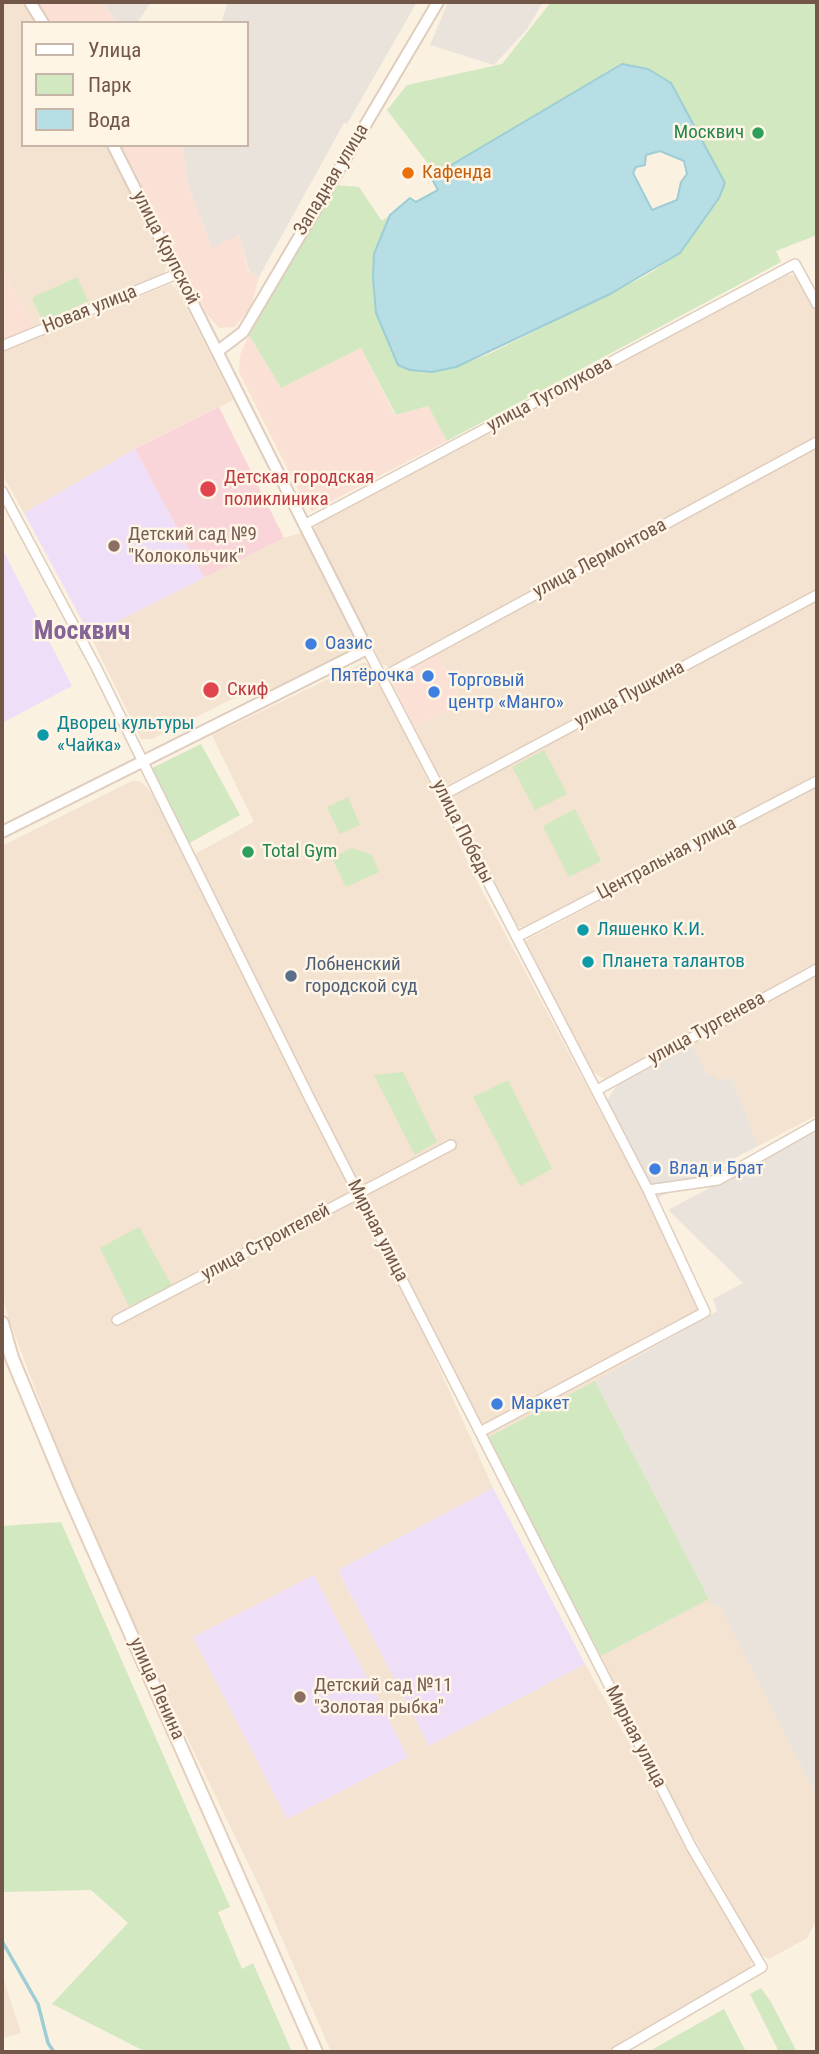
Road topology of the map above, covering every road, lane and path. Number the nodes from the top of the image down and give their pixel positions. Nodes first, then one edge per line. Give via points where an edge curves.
1 (30, 2) edge
2 (438, 2) edge
3 (42, 21) edge
4 (114, 147) edge
5 (177, 274) junction
6 (817, 304) edge
7 (2, 346) edge
8 (218, 351) junction
9 (817, 442) edge
10 (2, 491) edge
11 (304, 525) junction
12 (817, 596) edge
13 (367, 649) junction
14 (383, 677) junction
15 (141, 760) junction
16 (817, 780) edge
17 (443, 795) junction
18 (2, 832) edge
19 (517, 937) junction
20 (817, 969) edge
21 (597, 1090) junction
22 (817, 1124) edge
23 (452, 1145) dead end
24 (648, 1190) junction
25 (359, 1194) junction
26 (117, 1320) dead end
27 (2, 1323) edge
28 (480, 1432) junction
29 (316, 2052) edge
30 (616, 2052) edge

1 - 3 street
2 - 8 street, Западная улица via 243,332
4 - 5 street, улица Крупской
5 - 7 street, Новая улица
5 - 8 street, улица Крупской
6 - 11 street, улица Туголукова via 795,264
8 - 11 street, улица Победы
9 - 14 street, улица Лермонтова
10 - 15 street, Мирная улица
11 - 13 street, улица Победы
12 - 17 street, улица Пушкина
13 - 14 street, улица Победы
13 - 15 street
14 - 17 street, улица Победы
15 - 18 street
15 - 25 street, Мирная улица
16 - 19 street, Центральная улица
17 - 19 street, улица Победы
19 - 21 street, улица Победы
20 - 21 street, улица Тургенева
21 - 24 street, улица Победы
22 - 24 street via 718,1180
23 - 25 street, улица Строителей
24 - 28 street, улица Победы via 705,1312
25 - 26 street, улица Строителей
25 - 28 street, Мирная улица
27 - 29 main road, улица Ленина via 67,1490
28 - 30 street, Мирная улица via 692,1848 762,1967

